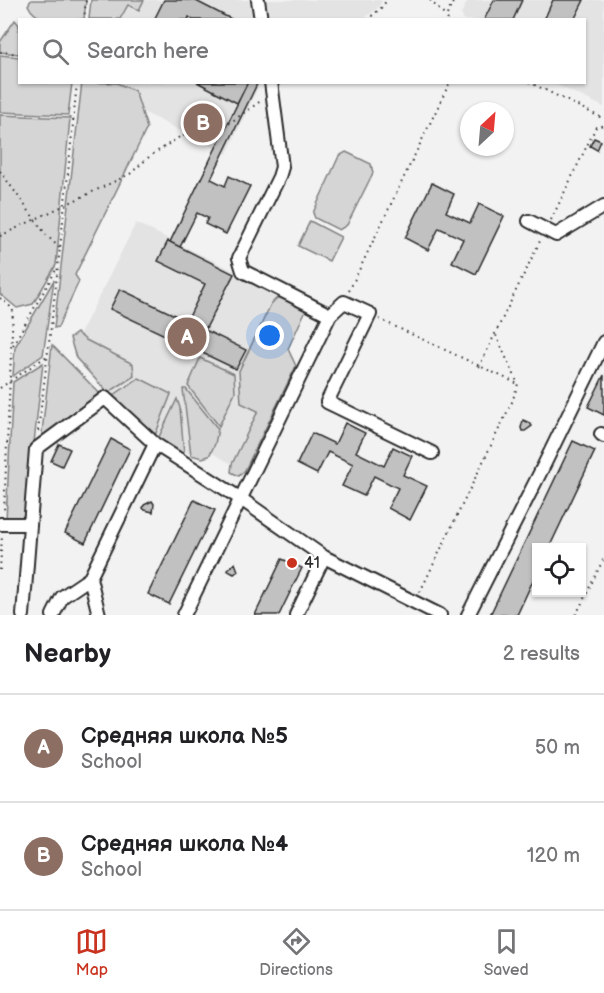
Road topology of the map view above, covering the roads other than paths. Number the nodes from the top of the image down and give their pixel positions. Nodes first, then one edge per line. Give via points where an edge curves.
1 (258, 0) edge
2 (261, 18) edge
3 (272, 88) edge
4 (604, 206) edge
5 (529, 221) dead end
6 (330, 315) junction
7 (604, 342) edge
8 (155, 444) junction
9 (432, 453) dead end
10 (241, 499) junction
11 (2, 524) edge
12 (30, 524) junction
13 (324, 557) junction
14 (90, 578) junction
15 (23, 615) edge
16 (53, 615) edge
17 (99, 615) edge
18 (184, 615) edge
19 (296, 615) edge
20 (440, 615) edge
21 (468, 615) edge

1 - 2 lane
3 - 6 lane via 282,167 239,258 243,271
4 - 5 lane via 556,235
6 - 9 lane via 344,302 370,314 327,402
6 - 10 lane
7 - 21 lane
8 - 10 lane
8 - 12 lane via 105,398 36,448
8 - 14 lane
10 - 13 lane
10 - 18 lane
11 - 12 lane
12 - 15 lane
13 - 19 lane
13 - 20 lane
14 - 16 lane via 62,597
14 - 17 lane

